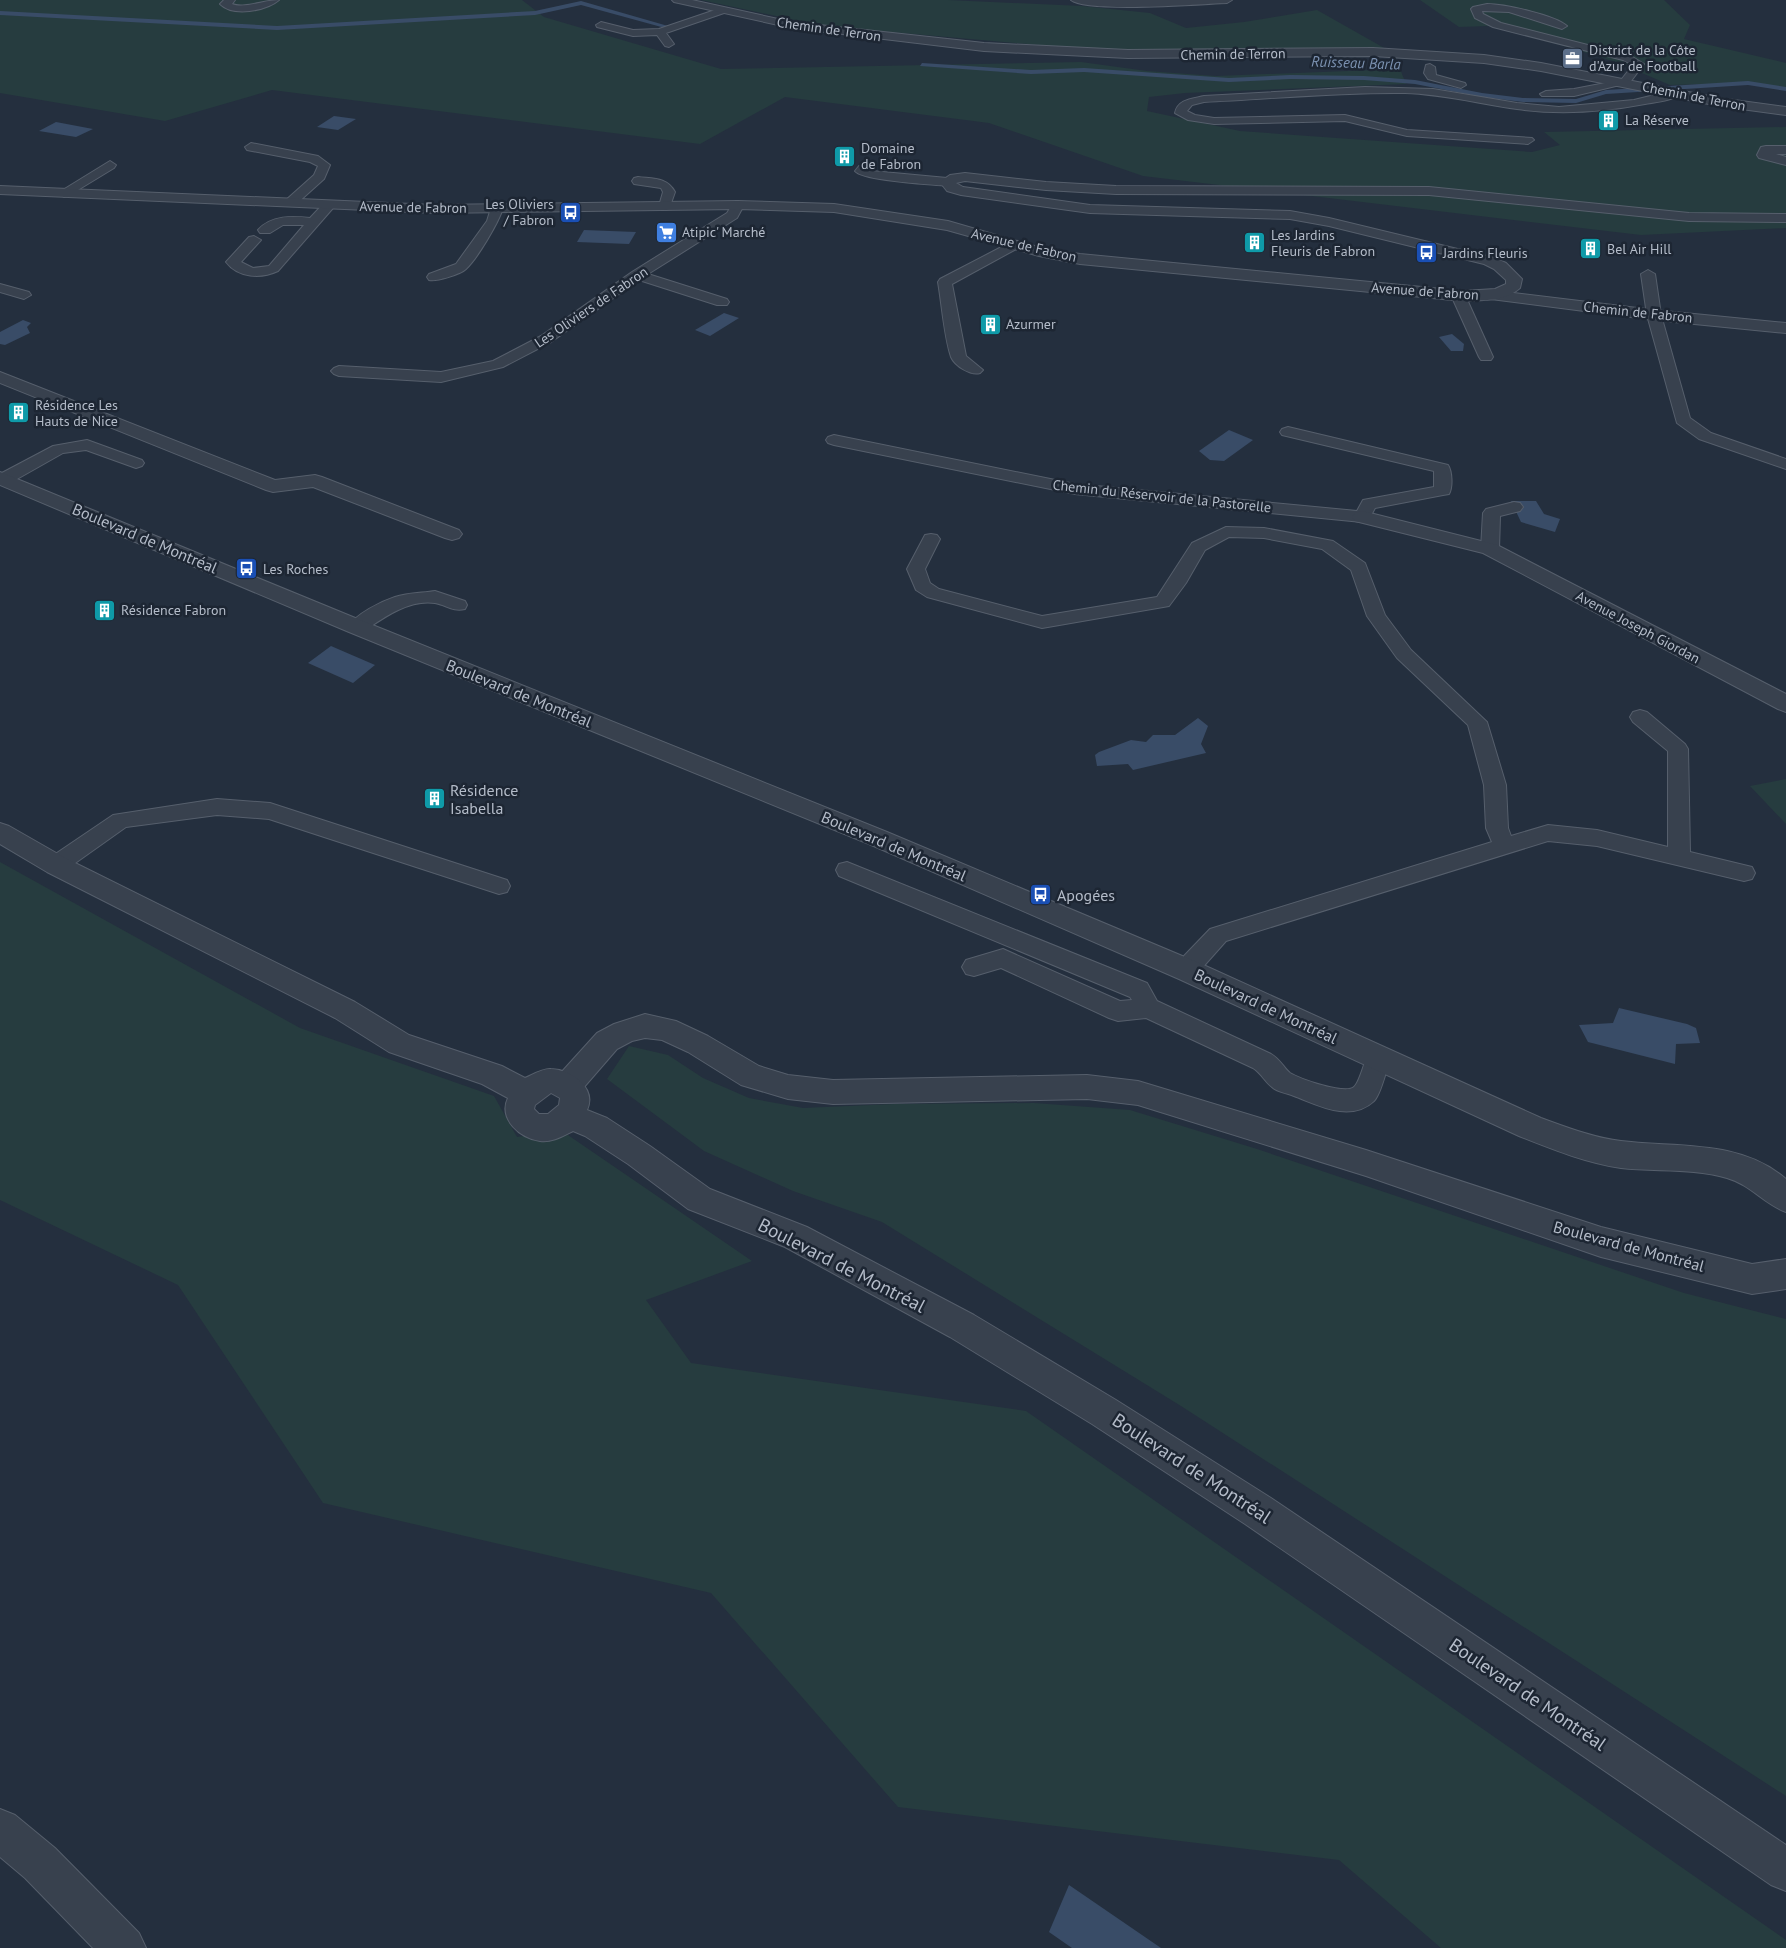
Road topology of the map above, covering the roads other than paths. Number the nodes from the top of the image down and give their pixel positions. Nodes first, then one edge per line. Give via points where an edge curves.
1 (230, 0) edge
2 (274, 0) edge
3 (678, 0) edge
4 (1076, 0) edge
5 (1227, 0) edge
6 (721, 11) junction
7 (601, 25) dead end
8 (1562, 26) dead end
9 (660, 32) junction
10 (669, 44) dead end
11 (1596, 59) dead end
12 (1430, 67) dead end
13 (1594, 77) junction
14 (1621, 82) junction
15 (1480, 88) dead end
16 (1671, 92) junction
17 (1531, 94) dead end
18 (1786, 110) edge
19 (1528, 140) dead end
20 (251, 147) dead end
21 (1786, 150) edge
22 (1786, 161) edge
23 (110, 165) dead end
24 (863, 169) dead end
25 (638, 181) dead end
26 (947, 182) junction
27 (1, 191) edge
28 (64, 193) junction
29 (290, 203) junction
30 (329, 205) junction
31 (738, 205) junction
32 (665, 206) junction
33 (497, 208) junction
34 (1786, 218) edge
35 (315, 222) junction
36 (265, 230) dead end
37 (254, 240) dead end
38 (1013, 245) junction
39 (1648, 274) dead end
40 (637, 275) junction
41 (434, 277) dead end
42 (0, 288) edge
43 (24, 295) dead end
44 (1489, 295) junction
45 (1458, 296) junction
46 (722, 302) dead end
47 (1654, 315) junction
48 (1786, 328) edge
49 (1486, 357) dead end
50 (976, 370) dead end
51 (338, 372) dead end
52 (0, 378) edge
53 (1288, 432) dead end
54 (834, 440) dead end
55 (1786, 464) edge
56 (130, 467) dead end
57 (6, 480) edge
58 (1514, 507) dead end
59 (1362, 517) junction
60 (452, 534) dead end
61 (932, 538) dead end
62 (1490, 549) junction
63 (458, 605) dead end
64 (357, 627) junction
65 (1786, 704) edge
66 (1640, 717) dead end
67 (0, 832) edge
68 (1504, 845) junction
69 (1679, 858) junction
70 (56, 864) junction
71 (847, 870) dead end
72 (1744, 874) dead end
73 (499, 886) dead end
74 (974, 966) dead end
75 (1189, 971) junction
76 (1148, 1008) junction
77 (1378, 1058) junction
78 (526, 1094) junction
79 (569, 1101) junction
80 (1786, 1198) edge
81 (1786, 1274) edge
82 (0, 1830) edge
83 (1786, 1870) edge
84 (124, 1948) edge

1 - 2 lane via 225,4 246,8
3 - 6 street, Chemin de Terron
4 - 5 lane via 1104,4
6 - 9 lane
6 - 13 street, Chemin de Terron via 792,25 984,47 1128,54 1406,54 1510,62
7 - 9 lane via 633,33
8 - 14 lane via 1504,7 1476,9 1479,16 1497,25 1627,58 1639,64
9 - 10 lane
11 - 13 lane via 1608,66
12 - 15 lane via 1432,77
13 - 14 street, Chemin de Terron
14 - 16 street, Chemin de Terron
14 - 17 lane via 1560,95
16 - 18 street, Chemin de Terron
16 - 19 lane via 1665,97 1634,103 1559,110 1433,92 1365,90 1204,99 1188,103 1181,113 1214,121 1345,118 1407,133
20 - 29 lane via 314,159 324,166 320,176
21 - 22 street via 1766,150 1764,155
23 - 28 lane
24 - 26 lane via 870,174
25 - 32 lane via 666,186 669,192
26 - 34 street via 965,177 1116,190 1429,191 1690,217
26 - 44 street, Avenue de Fabron via 961,191 1090,209 1256,213 1329,222 1500,266 1514,279 1514,285 1504,292
27 - 28 street, Avenue de Fabron
28 - 29 street, Avenue de Fabron
29 - 30 street, Avenue de Fabron
30 - 33 street, Avenue de Fabron
30 - 35 lane
31 - 32 street, Avenue de Fabron
31 - 38 street, Avenue de Fabron via 834,208 897,217 948,226
31 - 40 lane, Les Oliviers de Fabron via 732,215
32 - 33 street, Avenue de Fabron
33 - 41 lane via 493,221 461,267
35 - 36 lane via 288,220
35 - 37 lane via 271,270 250,272 233,262
38 - 45 street, Avenue de Fabron via 1080,259
38 - 50 lane via 945,282 959,358
39 - 47 lane
40 - 46 lane
40 - 51 lane, Les Oliviers de Fabron via 546,339 498,364 442,377
42 - 43 lane
44 - 45 street, Avenue de Fabron
44 - 47 street, Chemin de Fabron
45 - 49 lane
47 - 48 street, Chemin de Fabron
47 - 55 lane via 1683,420 1705,436
52 - 60 street via 273,486 315,481
53 - 59 lane via 1442,468 1443,490 1369,504
54 - 59 lane, Chemin du Réservoir de la Pastorelle via 1075,488
56 - 57 lane via 88,458 63,459
57 - 64 street, Boulevard de Montréal
58 - 62 lane via 1492,513
59 - 62 street, Chemin du Réservoir de la Pastorelle
61 - 68 lane via 916,569 922,586 933,593 1042,622 1163,602 1198,547 1226,532 1264,533 1327,545 1360,567 1376,616 1404,654 1477,722 1496,785 1497,828
62 - 65 street, Avenue Joseph Giordan
63 - 64 lane via 435,597 401,601
64 - 75 street, Boulevard de Montréal via 878,838
66 - 69 lane via 1678,749
67 - 70 street
68 - 69 lane via 1548,832 1597,838
68 - 75 lane via 1218,935 1192,963
69 - 72 lane
70 - 73 lane via 121,820 217,808 270,811
70 - 78 street via 337,1005 399,1044 492,1074
71 - 76 lane via 1139,990
74 - 76 lane via 1003,958 1118,1011
75 - 77 street, Boulevard de Montréal
76 - 77 lane via 1262,1061 1281,1080 1340,1101 1354,1100 1366,1094
77 - 80 street, Boulevard de Montréal via 1574,1144 1619,1154 1721,1161 1750,1171
78 - 79 street via 542,1082 551,1081
78 - 79 street via 520,1102 523,1119 540,1127 561,1123
79 - 81 street, Boulevard de Montréal via 607,1041 645,1026 666,1029 751,1076 788,1087 833,1092 1087,1087 1138,1093 1366,1163 1601,1242 1752,1278
79 - 83 street, Boulevard de Montréal via 596,1127 699,1199 796,1237 962,1326 1104,1412 1258,1511
82 - 84 street via 40,1863

